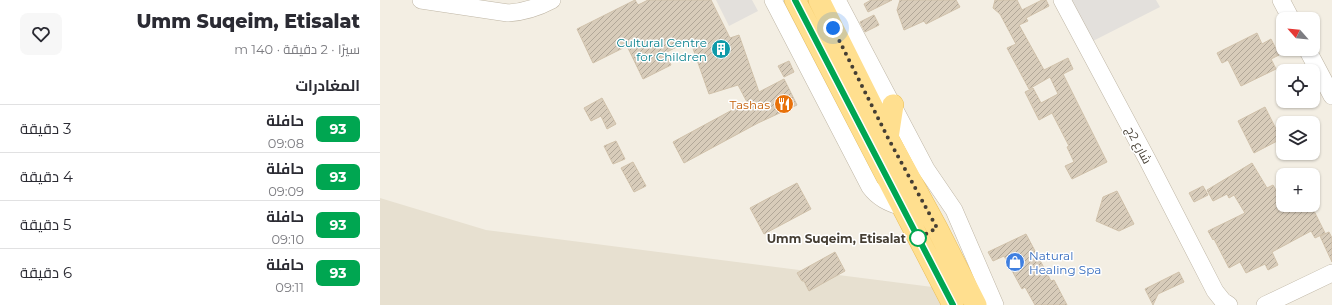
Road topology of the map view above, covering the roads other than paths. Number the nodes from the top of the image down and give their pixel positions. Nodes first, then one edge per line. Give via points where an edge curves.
1 (422, 0) edge
2 (552, 0) edge
3 (773, 0) edge
4 (795, 0) edge
5 (819, 0) edge
6 (837, 0) edge
7 (1062, 0) edge
8 (1282, 0) edge
9 (1288, 12) edge
10 (1311, 56) edge
11 (1332, 96) edge
12 (893, 105) junction
13 (888, 138) junction
14 (902, 207) junction
15 (1332, 273) edge
16 (953, 305) edge
17 (976, 305) edge
18 (995, 305) edge
19 (1229, 305) edge
20 (1265, 305) edge

1 - 2 street via 508,13 534,9
3 - 14 street via 870,187 881,199
4 - 14 main road
5 - 13 main road
6 - 12 street
7 - 19 street, شارع 2ج via 1215,291
8 - 9 street
10 - 11 street
12 - 13 main road
12 - 18 street via 926,169 954,210
13 - 17 main road
14 - 16 main road
15 - 20 street

